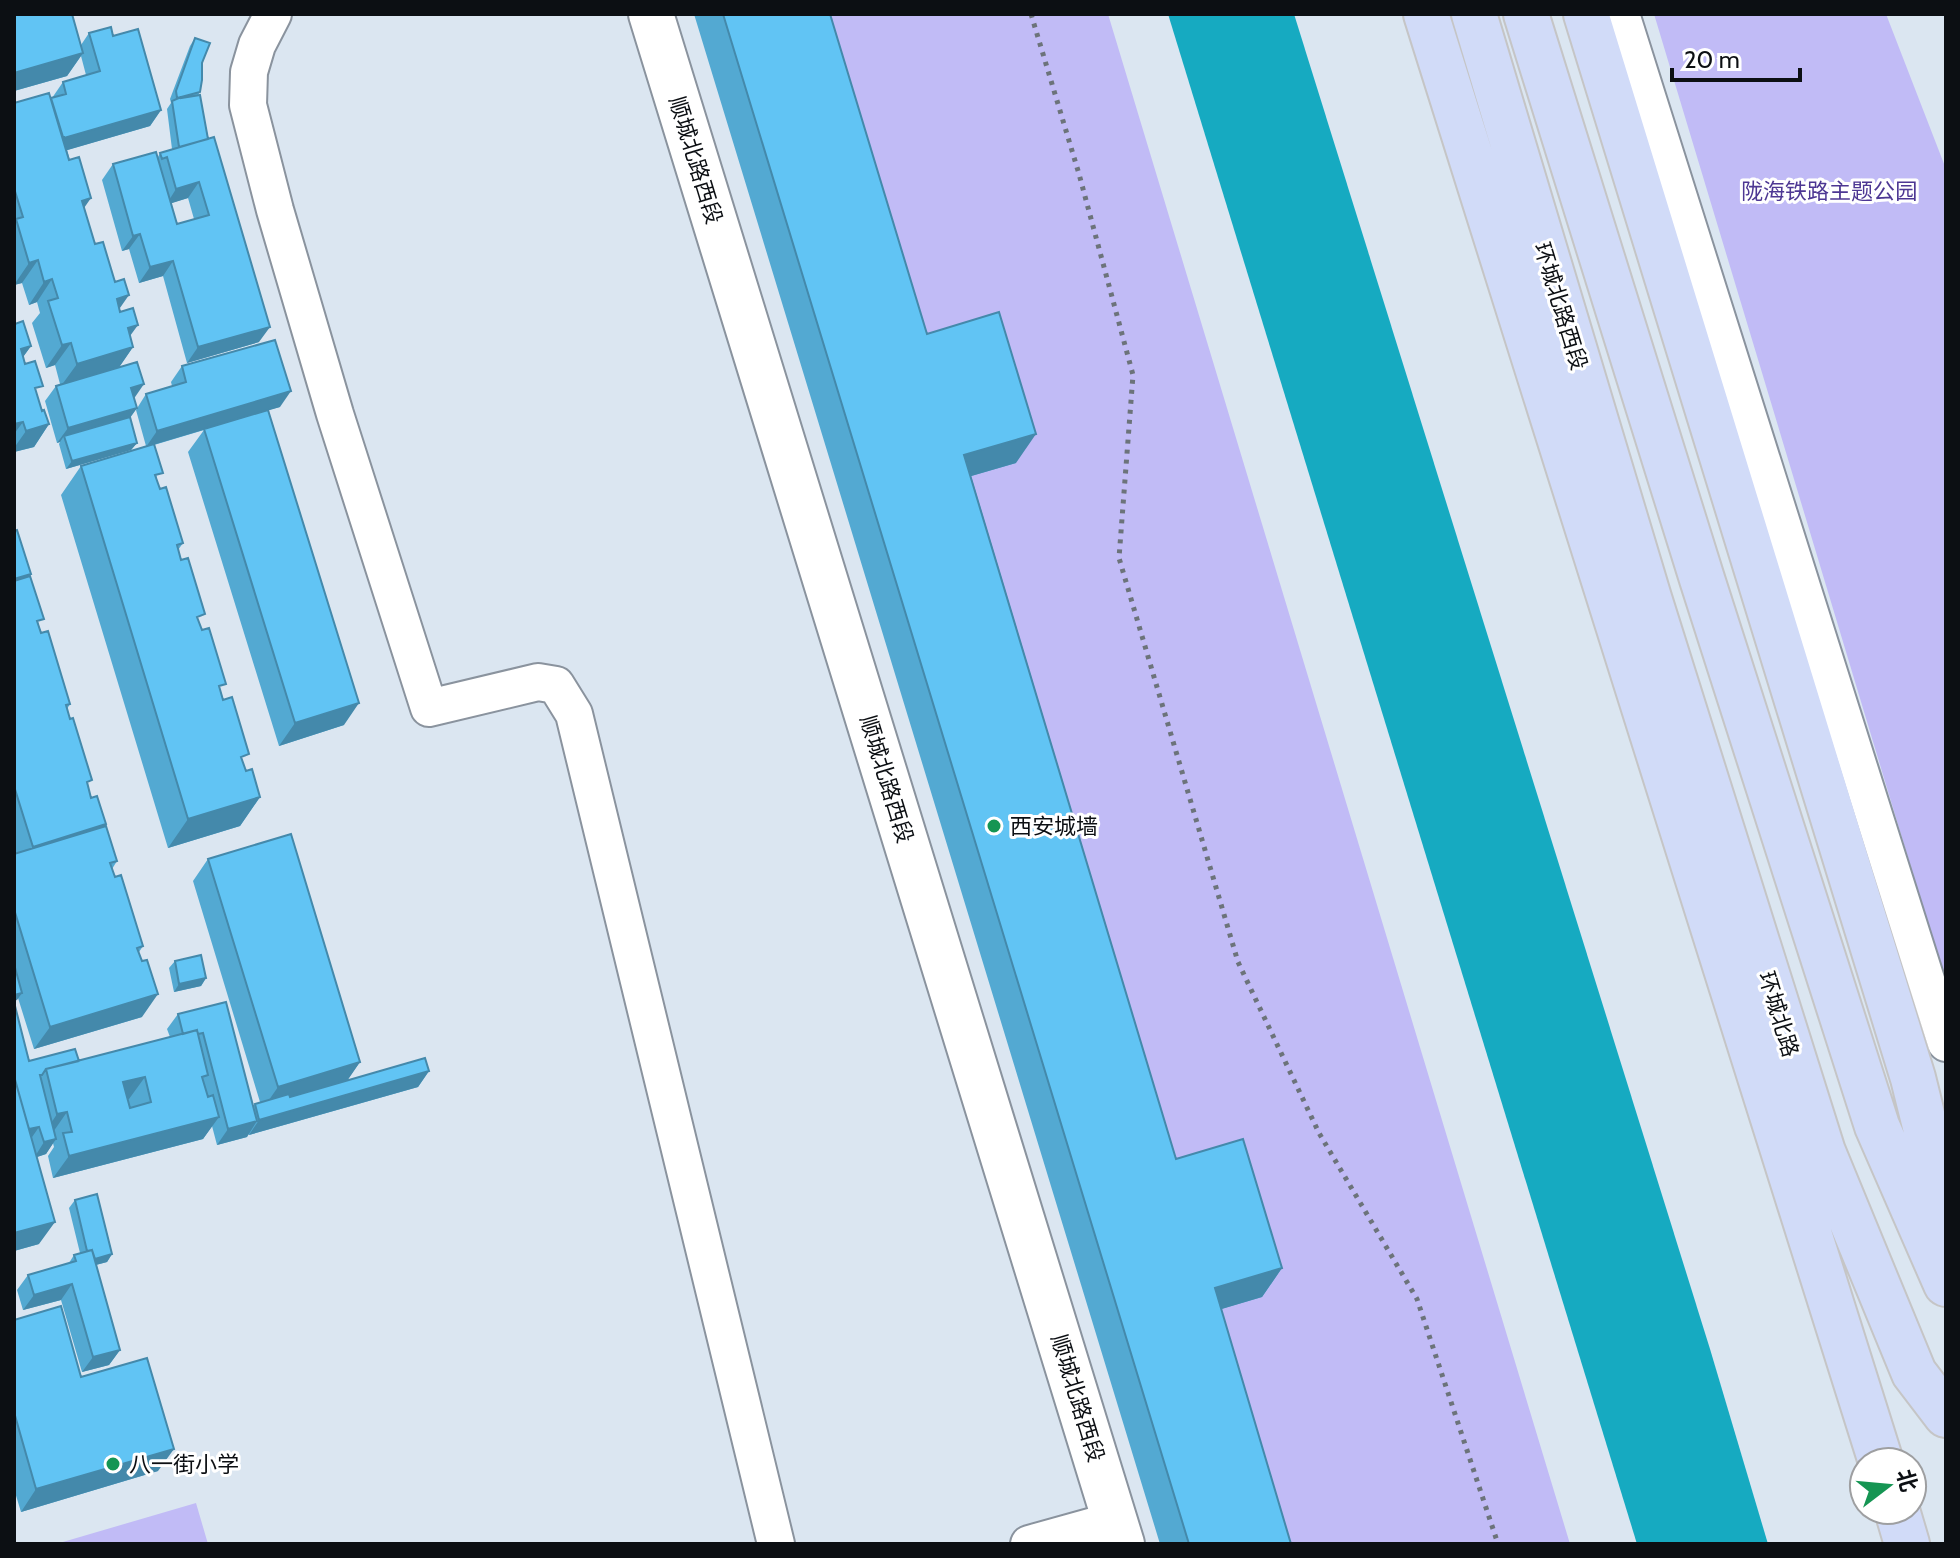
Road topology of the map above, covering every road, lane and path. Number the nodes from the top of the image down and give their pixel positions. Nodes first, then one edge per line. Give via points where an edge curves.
1 (273, 14) edge
2 (651, 14) edge
3 (1031, 14) edge
4 (1426, 14) edge
5 (1474, 14) edge
6 (1526, 14) edge
7 (1586, 14) edge
8 (1621, 14) edge
9 (1649, 598) joint
10 (1946, 1043) edge
11 (1946, 1211) edge
12 (1946, 1284) edge
13 (1946, 1415) edge
14 (1876, 1446) edge
15 (1119, 1532) edge
16 (776, 1544) edge
17 (1029, 1544) edge
18 (1498, 1544) edge

1 - 16 street via 249,72 248,105 335,414 429,708 538,682 556,685 574,714
2 - 15 street, 顺城北路西段
3 - 18 path via 1133,375 1119,558 1238,962 1319,1133 1417,1299
4 - 14 main road
5 - 9 main road, 环城北路西段
6 - 12 main road via 1877,1126
7 - 11 main road via 1913,1078
8 - 10 street
9 - 13 main road, 环城北路 via 1823,1152 1914,1373
15 - 17 street

